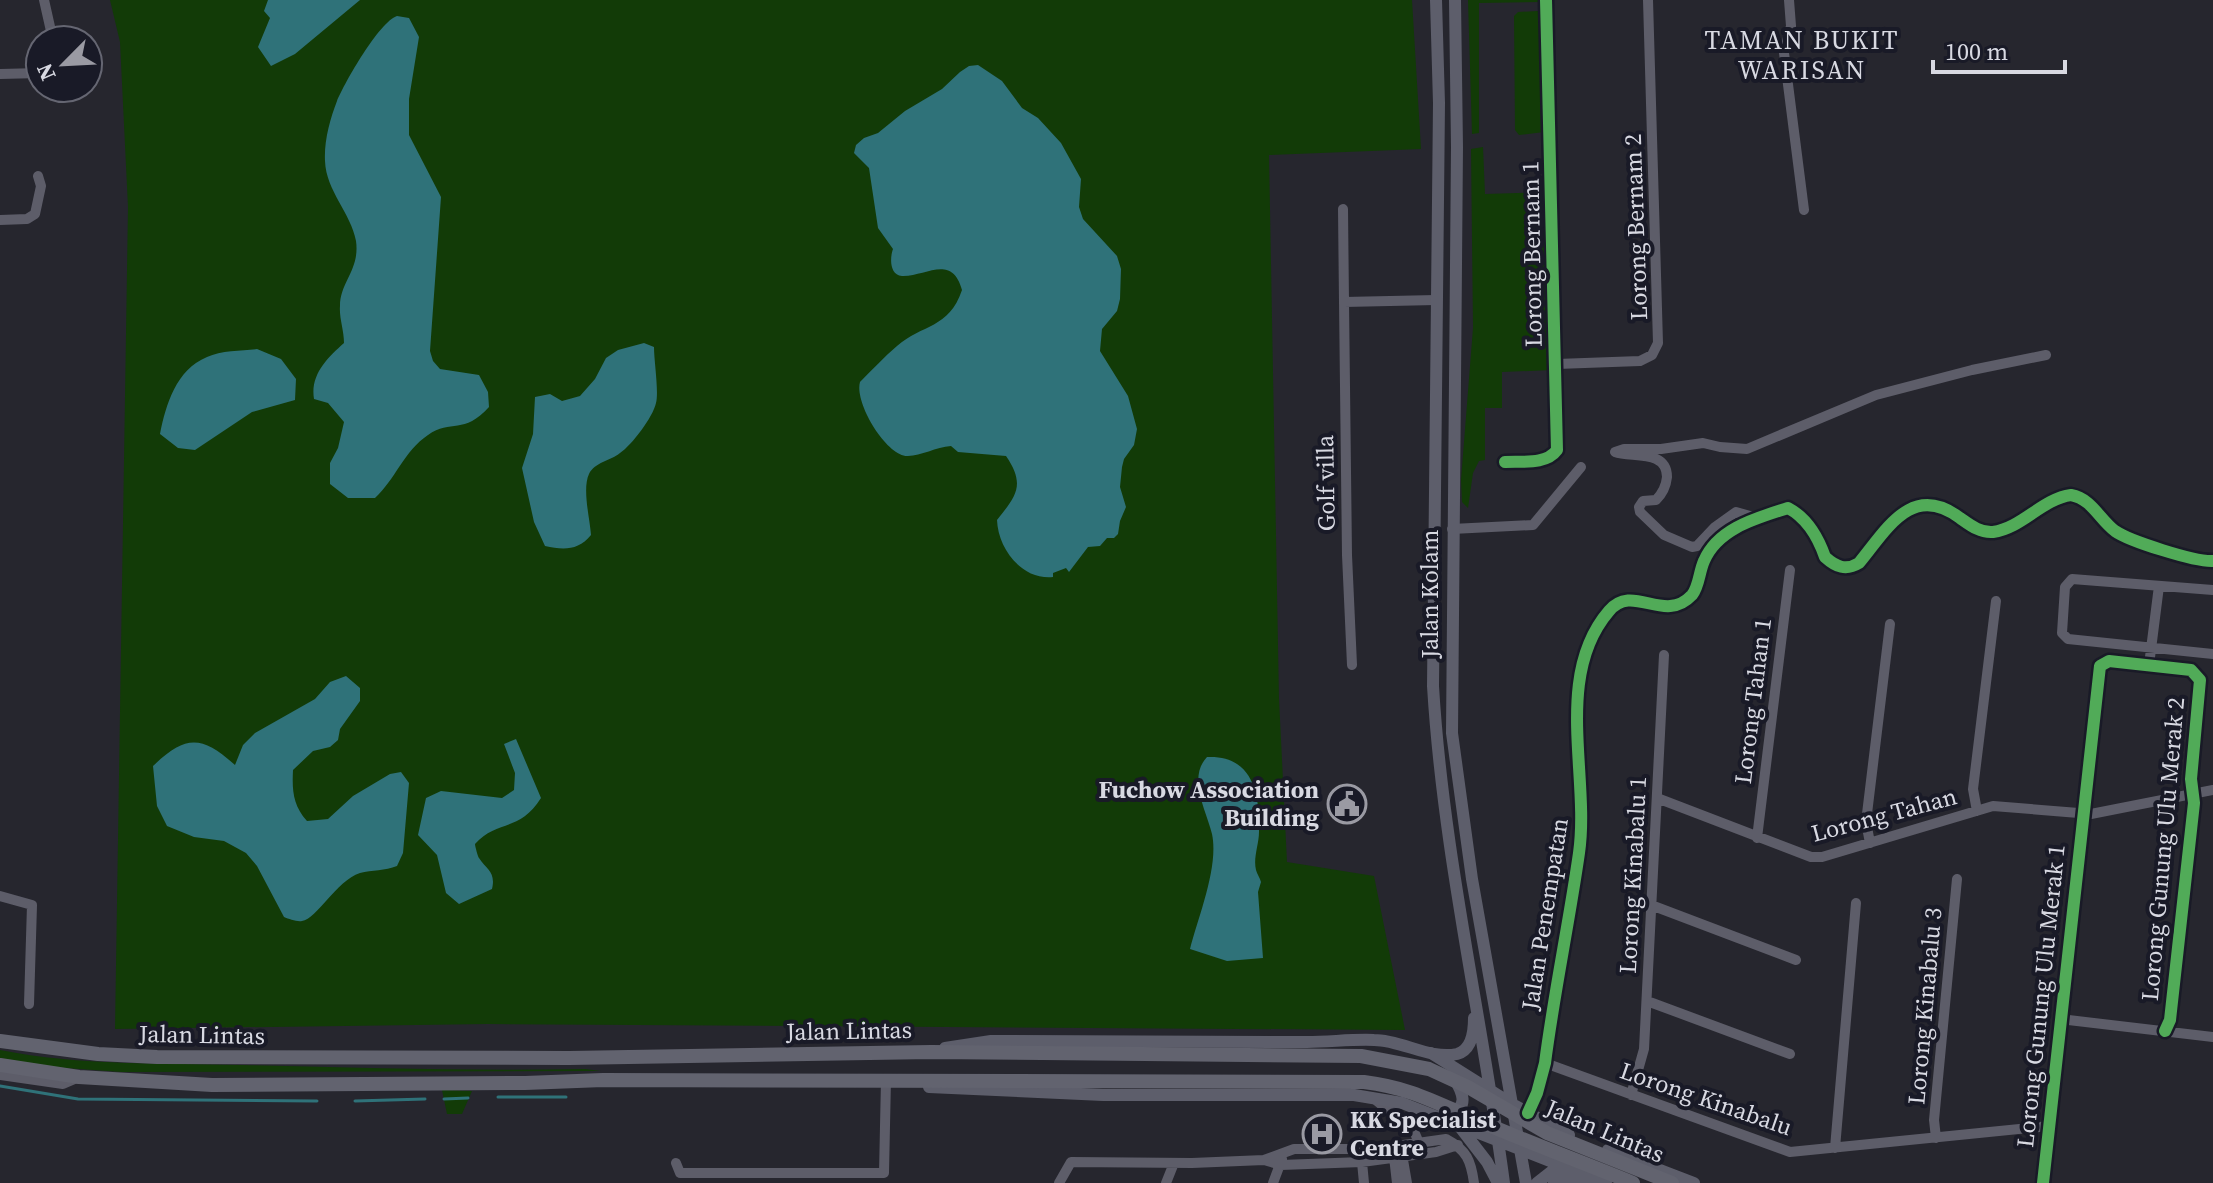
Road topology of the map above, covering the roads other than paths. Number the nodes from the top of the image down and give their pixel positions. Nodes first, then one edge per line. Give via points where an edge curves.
1 (44, 0) edge
2 (1436, 0) edge
3 (1455, 0) edge
4 (1546, 0) edge
5 (1648, 0) edge
6 (1789, 0) edge
7 (49, 24) edge
8 (24, 73) edge
9 (0, 74) edge
10 (38, 176) dead end
11 (1343, 209) dead end
12 (1804, 210) dead end
13 (0, 220) edge
14 (1436, 300) junction
15 (1344, 302) junction
16 (2046, 355) dead end
17 (1455, 359) junction
18 (1557, 364) junction
19 (1436, 374) junction
20 (1505, 462) dead end
21 (1581, 467) dead end
22 (1757, 518) junction
23 (1452, 529) junction
24 (2213, 561) edge
25 (1790, 570) dead end
26 (2159, 586) junction
27 (2213, 590) edge
28 (1996, 601) dead end
29 (1890, 624) dead end
30 (2151, 647) junction
31 (2213, 654) edge
32 (1664, 655) dead end
33 (1352, 665) dead end
34 (2149, 665) junction
35 (2100, 666) joint
36 (2213, 790) edge
37 (2193, 793) junction
38 (1657, 798) junction
39 (1977, 811) junction
40 (2084, 814) junction
41 (1757, 838) junction
42 (1870, 843) junction
43 (1957, 879) dead end
44 (0, 896) edge
45 (1856, 903) dead end
46 (1651, 905) junction
47 (1796, 960) dead end
48 (1474, 995) junction
49 (1647, 1001) junction
50 (29, 1004) dead end
51 (1497, 1019) junction
52 (2060, 1019) junction
53 (2165, 1031) junction
54 (2213, 1037) edge
55 (0, 1041) edge
56 (1484, 1048) junction
57 (931, 1052) junction
58 (1431, 1053) junction
59 (1790, 1054) dead end
60 (569, 1058) junction
61 (1444, 1063) junction
62 (1545, 1063) junction
63 (0, 1065) edge
64 (0, 1075) edge
65 (79, 1077) junction
66 (888, 1079) junction
67 (603, 1080) junction
68 (1491, 1091) junction
69 (1631, 1095) junction
70 (1374, 1098) junction
71 (1512, 1104) junction
72 (1419, 1109) junction
73 (1528, 1113) junction
74 (1458, 1125) junction
75 (2049, 1126) junction
76 (1497, 1138) junction
77 (1936, 1138) junction
78 (1418, 1143) junction
79 (1458, 1145) junction
80 (1835, 1148) junction
81 (1520, 1149) junction
82 (1282, 1153) junction
83 (1398, 1154) junction
84 (1264, 1160) junction
85 (1362, 1162) junction
86 (676, 1163) dead end
87 (1174, 1163) junction
88 (1281, 1165) junction
89 (1570, 1169) junction
90 (1059, 1183) edge
91 (1166, 1183) edge
92 (1273, 1183) edge
93 (1364, 1183) edge
94 (1397, 1183) edge
95 (1407, 1183) edge
96 (1474, 1183) edge
97 (1501, 1183) edge
98 (1526, 1183) edge
99 (1537, 1183) edge
100 (1554, 1183) edge
101 (1587, 1183) edge
102 (1606, 1183) edge
103 (1633, 1183) edge
104 (1672, 1183) edge
105 (1694, 1183) edge
106 (2043, 1183) edge

1 - 7 street
2 - 14 main road, Jalan Kolam
3 - 17 main road, Jalan Kolam
4 - 18 street, Lorong Bernam 1
5 - 18 street, Lorong Bernam 2 via 1658,343 1652,355 1640,361
6 - 12 street via 1791,26 1784,53
8 - 9 street
10 - 13 street via 35,214
11 - 15 street, Golf villa
14 - 15 street
14 - 19 main road, Jalan Kolam
15 - 33 street, Golf villa
16 - 22 street via 1876,395 1747,449 1703,443 1615,452 1663,464 1667,473 1661,496 1639,507 1664,535 1692,547 1728,515
17 - 19 main road via 1446,373
17 - 23 main road, Jalan Kolam
18 - 20 street, Lorong Bernam 1 via 1557,450 1544,460
19 - 48 main road, Jalan Kolam via 1435,723
21 - 23 street via 1533,525
22 - 24 street, Jalan Penempatan via 1788,508 1803,516 1825,557 1851,568 1894,521 1924,503 1942,506 1989,532 2071,495 2084,499 2128,538
22 - 62 street, Jalan Penempatan via 1717,542 1693,595 1663,608 1620,601 1589,644 1576,696 1583,814 1579,853
23 - 51 main road, Jalan Kolam via 1452,733
25 - 41 street, Lorong Tahan 1
26 - 27 street
26 - 30 street
26 - 30 street via 2072,579 2065,587 2062,633 2068,639
28 - 39 street via 1973,789
29 - 42 street via 1866,822
30 - 31 street
30 - 34 street
32 - 38 street, Lorong Kinabalu 1
34 - 35 street, Lorong Gunung Ulu Merak 2 via 2109,661
34 - 37 street, Lorong Gunung Ulu Merak 2 via 2191,670 2200,680
35 - 40 street, Lorong Gunung Ulu Merak 1
36 - 37 street, Lorong Tahan
37 - 40 street, Lorong Tahan
37 - 53 street, Lorong Gunung Ulu Merak 2
38 - 41 street, Lorong Tahan
38 - 46 street, Lorong Kinabalu 1
39 - 40 street, Lorong Tahan via 2000,805
39 - 42 street, Lorong Tahan
40 - 52 street, Lorong Gunung Ulu Merak 1
41 - 42 street, Lorong Tahan via 1811,857
43 - 77 street, Lorong Kinabalu 3
44 - 50 street via 32,905
45 - 80 street
46 - 47 street
46 - 49 street, Lorong Kinabalu 1
48 - 56 main road, Jalan Kolam
48 - 58 main road via 1468,1047 1462,1053
49 - 59 street
49 - 69 street, Lorong Kinabalu 1 via 1644,1049
51 - 56 main road via 1495,1046 1490,1052
51 - 71 main road, Jalan Kolam
52 - 53 street
52 - 75 street, Lorong Gunung Ulu Merak 1
53 - 54 street
55 - 60 highway, Jalan Lintas via 157,1057
56 - 68 main road, Jalan Kolam
57 - 58 main road via 991,1041 1377,1039
57 - 60 highway, Jalan Lintas
57 - 104 highway, Jalan Lintas via 1361,1056 1398,1061 1429,1069 1547,1133
58 - 61 main road, Jalan Lintas
60 - 67 highway via 603,1062 608,1073
61 - 68 main road, Jalan Lintas
61 - 72 main road via 1463,1095 1463,1105 1452,1114
62 - 69 street, Lorong Kinabalu
62 - 73 street, Jalan Penempatan
63 - 65 highway, Jalan Lintas
64 - 65 street via 63,1084
65 - 67 highway, Jalan Lintas via 212,1085
66 - 67 highway, Jalan Lintas
66 - 70 main road, Jalan Lintas via 918,1087 1046,1093
66 - 86 street via 884,1173 680,1173
66 - 103 highway, Jalan Lintas via 1386,1084
68 - 71 main road, Jalan Lintas
68 - 76 main road, Jalan Kolam
69 - 80 street, Lorong Kinabalu via 1790,1152
70 - 72 main road, Jalan Lintas
70 - 78 street via 1411,1126
71 - 73 main road, Jalan Lintas
71 - 81 main road, Jalan Kolam
72 - 74 main road, Jalan Lintas
73 - 105 main road, Jalan Lintas via 1561,1132
74 - 76 main road, Jalan Lintas
74 - 97 main road
75 - 77 street, Lorong Kinabalu
75 - 106 street, Lorong Gunung Ulu Merak 1
76 - 81 main road, Jalan Lintas
76 - 97 main road, Jalan Kolam
77 - 80 street, Lorong Kinabalu
78 - 79 street via 1446,1139
78 - 83 street
79 - 83 street
79 - 96 street via 1471,1162
81 - 89 main road, Jalan Lintas
81 - 98 main road, Jalan Kolam
82 - 83 street via 1322,1148
82 - 84 street
82 - 88 street
83 - 85 street
83 - 94 street
83 - 95 street
84 - 87 street
84 - 88 street
85 - 88 street
85 - 93 street
87 - 90 street via 1071,1162
87 - 91 street
88 - 92 street
89 - 99 main road via 1551,1172
89 - 102 main road, Jalan Lintas
100 - 101 main road

